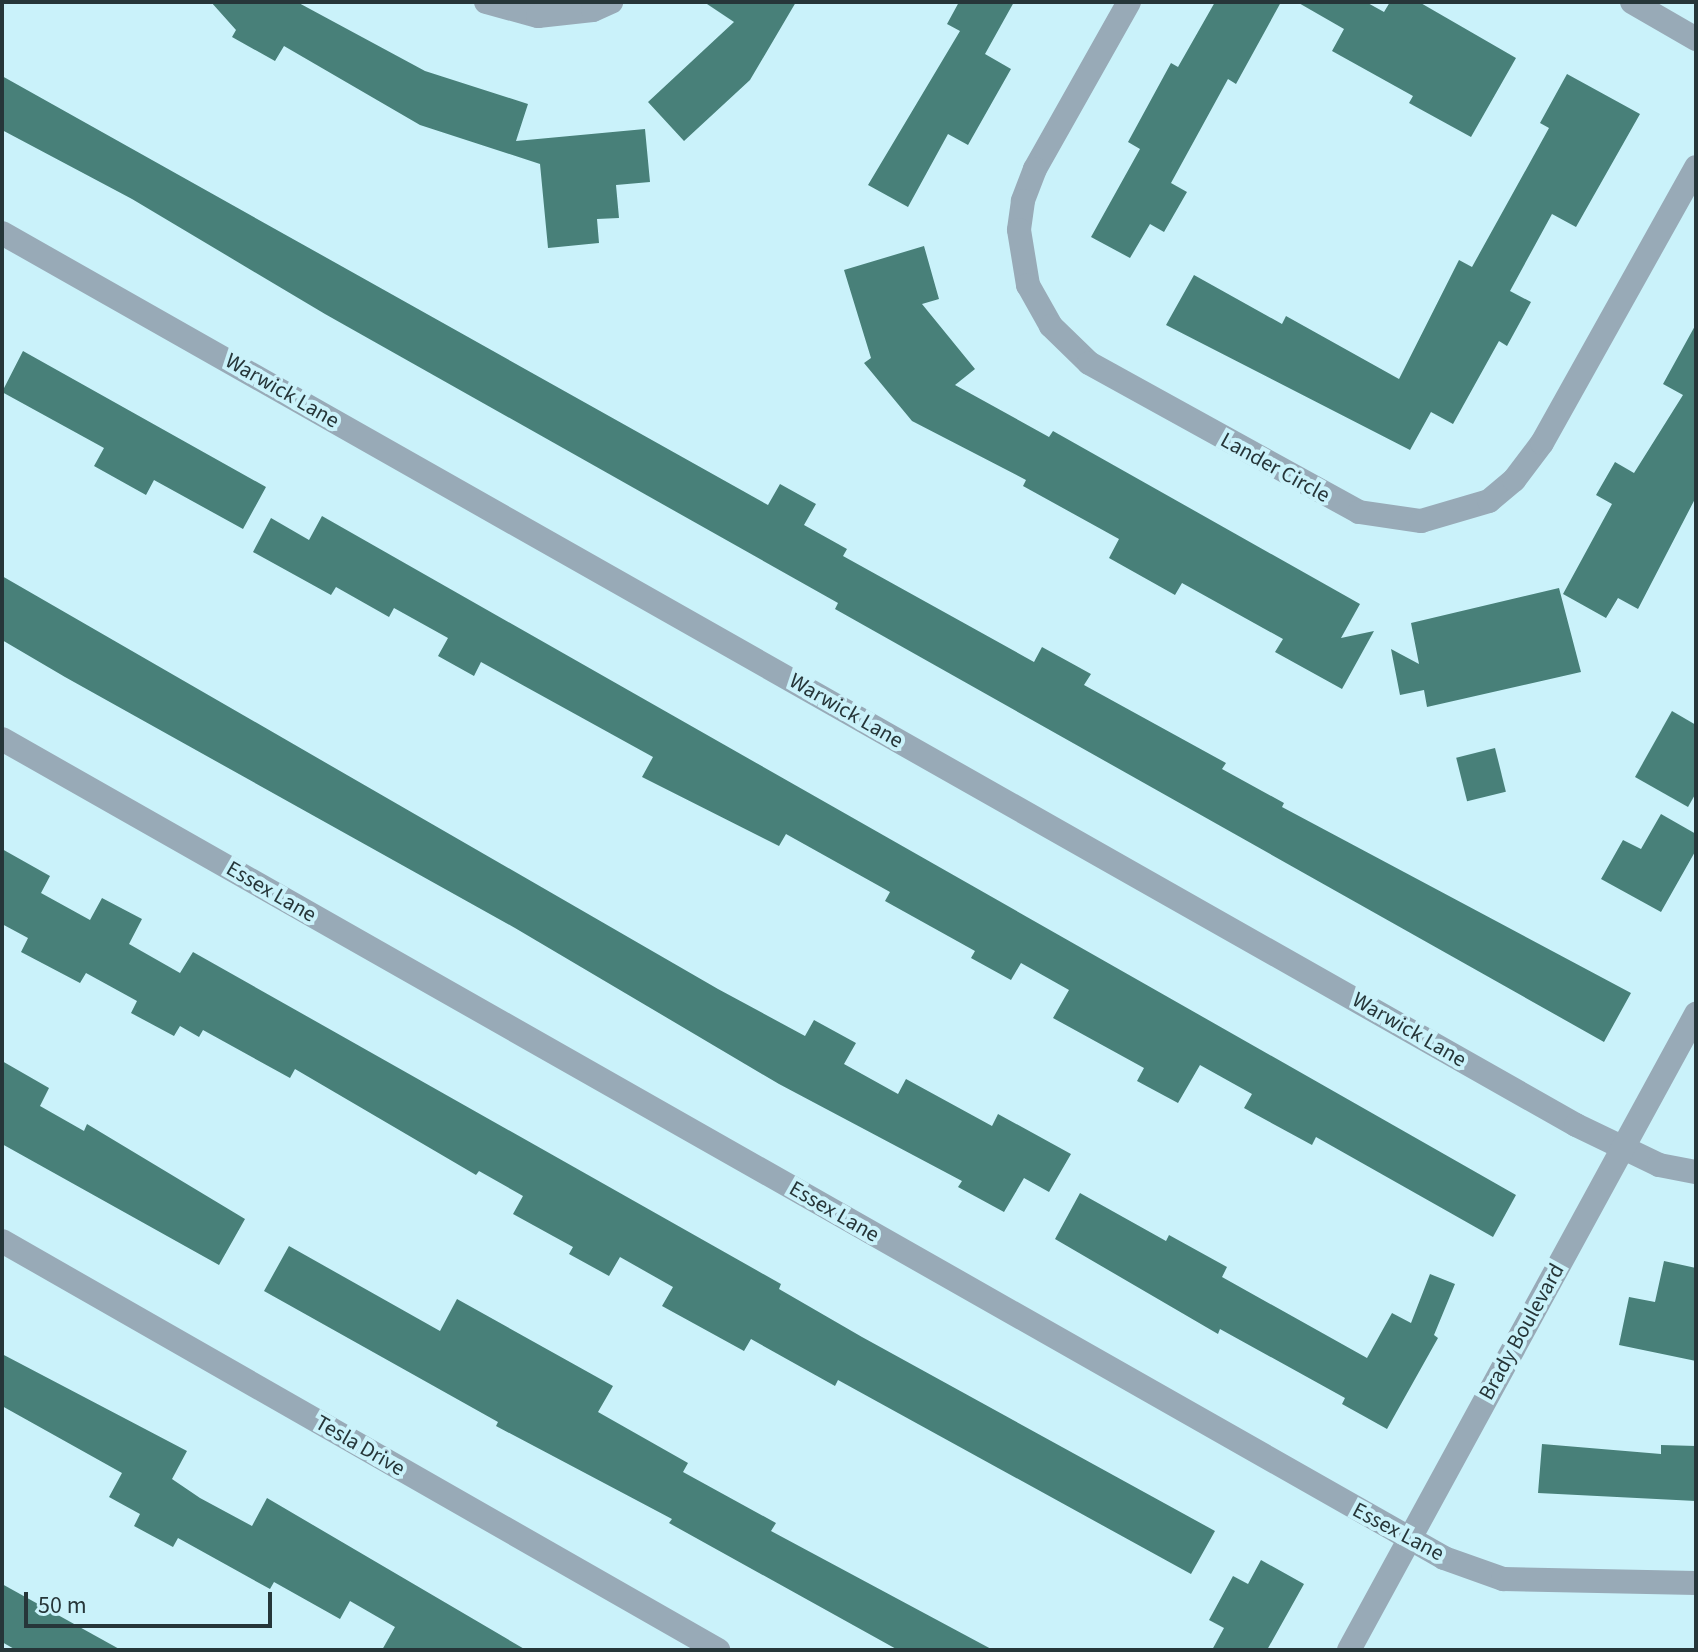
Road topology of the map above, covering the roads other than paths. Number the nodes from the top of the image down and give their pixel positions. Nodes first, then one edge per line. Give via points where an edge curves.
1 (486, 2) edge
2 (611, 2) edge
3 (1129, 2) edge
4 (1632, 2) edge
5 (1696, 39) edge
6 (1696, 167) edge
7 (2, 233) edge
8 (2, 739) edge
9 (1696, 1014) edge
10 (1621, 1150) junction
11 (1696, 1172) edge
12 (2, 1241) edge
13 (1409, 1539) junction
14 (1696, 1583) edge
15 (718, 1650) edge
16 (1349, 1650) edge

1 - 2 street via 538,16 593,10
3 - 6 street, Lander Circle via 1035,169 1023,201 1019,230 1028,285 1051,326 1089,363 1359,512 1389,520 1434,518 1489,501 1514,480 1542,443
4 - 5 street
7 - 10 street, Warwick Lane
8 - 13 street, Essex Lane
9 - 10 street, Brady Boulevard
10 - 11 street, Warwick Lane
10 - 13 street, Brady Boulevard
12 - 15 street, Tesla Drive
13 - 14 street, Essex Lane via 1471,1570 1503,1579
13 - 16 street, Brady Boulevard

